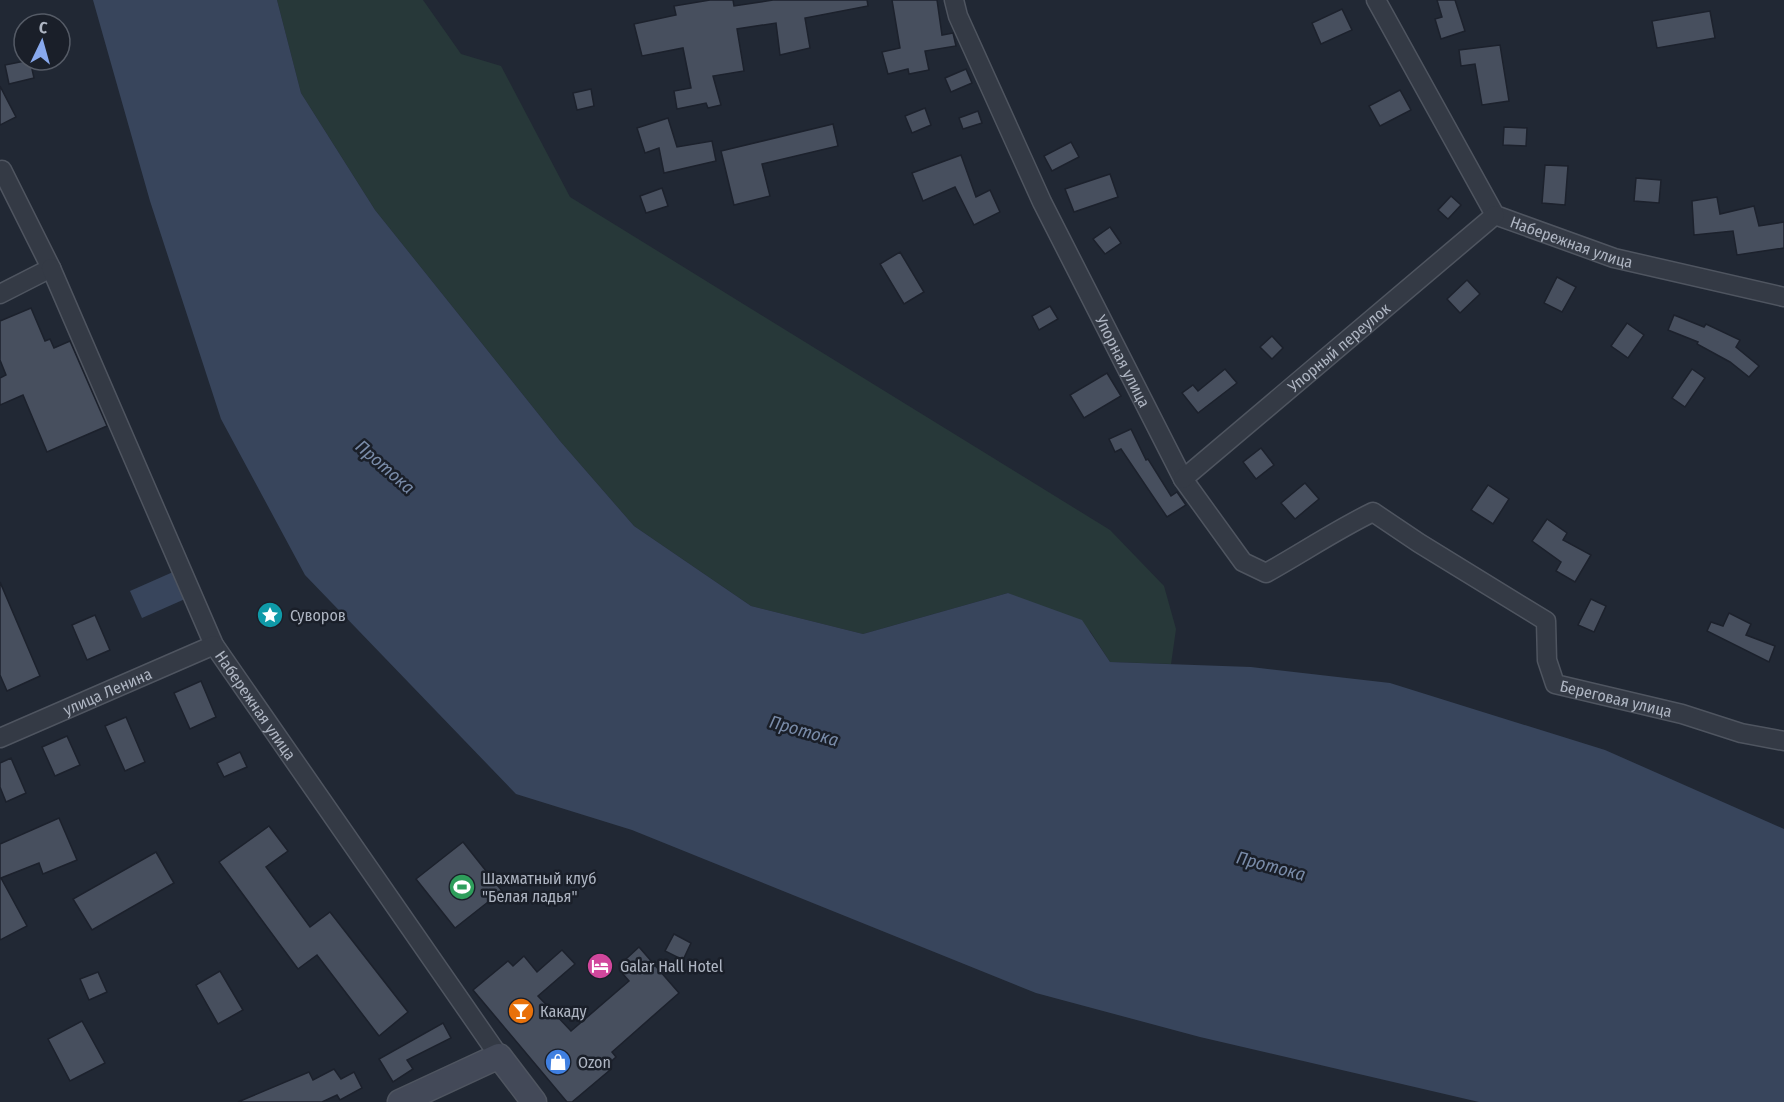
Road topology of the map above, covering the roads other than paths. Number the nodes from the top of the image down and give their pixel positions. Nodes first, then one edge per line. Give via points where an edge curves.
1 (954, 0) edge
2 (1376, 0) edge
3 (1, 171) edge
4 (1496, 215) junction
5 (51, 268) junction
6 (0, 294) edge
7 (1784, 297) edge
8 (1183, 479) junction
9 (1386, 520) joint
10 (214, 645) junction
11 (0, 738) edge
12 (1784, 741) edge
13 (499, 1056) junction
14 (400, 1102) edge
15 (534, 1102) edge

1 - 8 street, Упорная улица via 1042,202
2 - 4 street, Набережная улица
3 - 5 street, Набережная улица
4 - 7 street, Набережная улица via 1614,258
4 - 8 street, Упорный переулок
5 - 6 street
5 - 10 street, Набережная улица
8 - 9 street, Упорная улица via 1243,562 1266,573 1373,512
9 - 12 street, Береговая улица via 1546,621 1547,660 1556,684
10 - 11 street, улица Ленина
10 - 13 street, Набережная улица
13 - 14 street
13 - 15 street, Набережная улица

